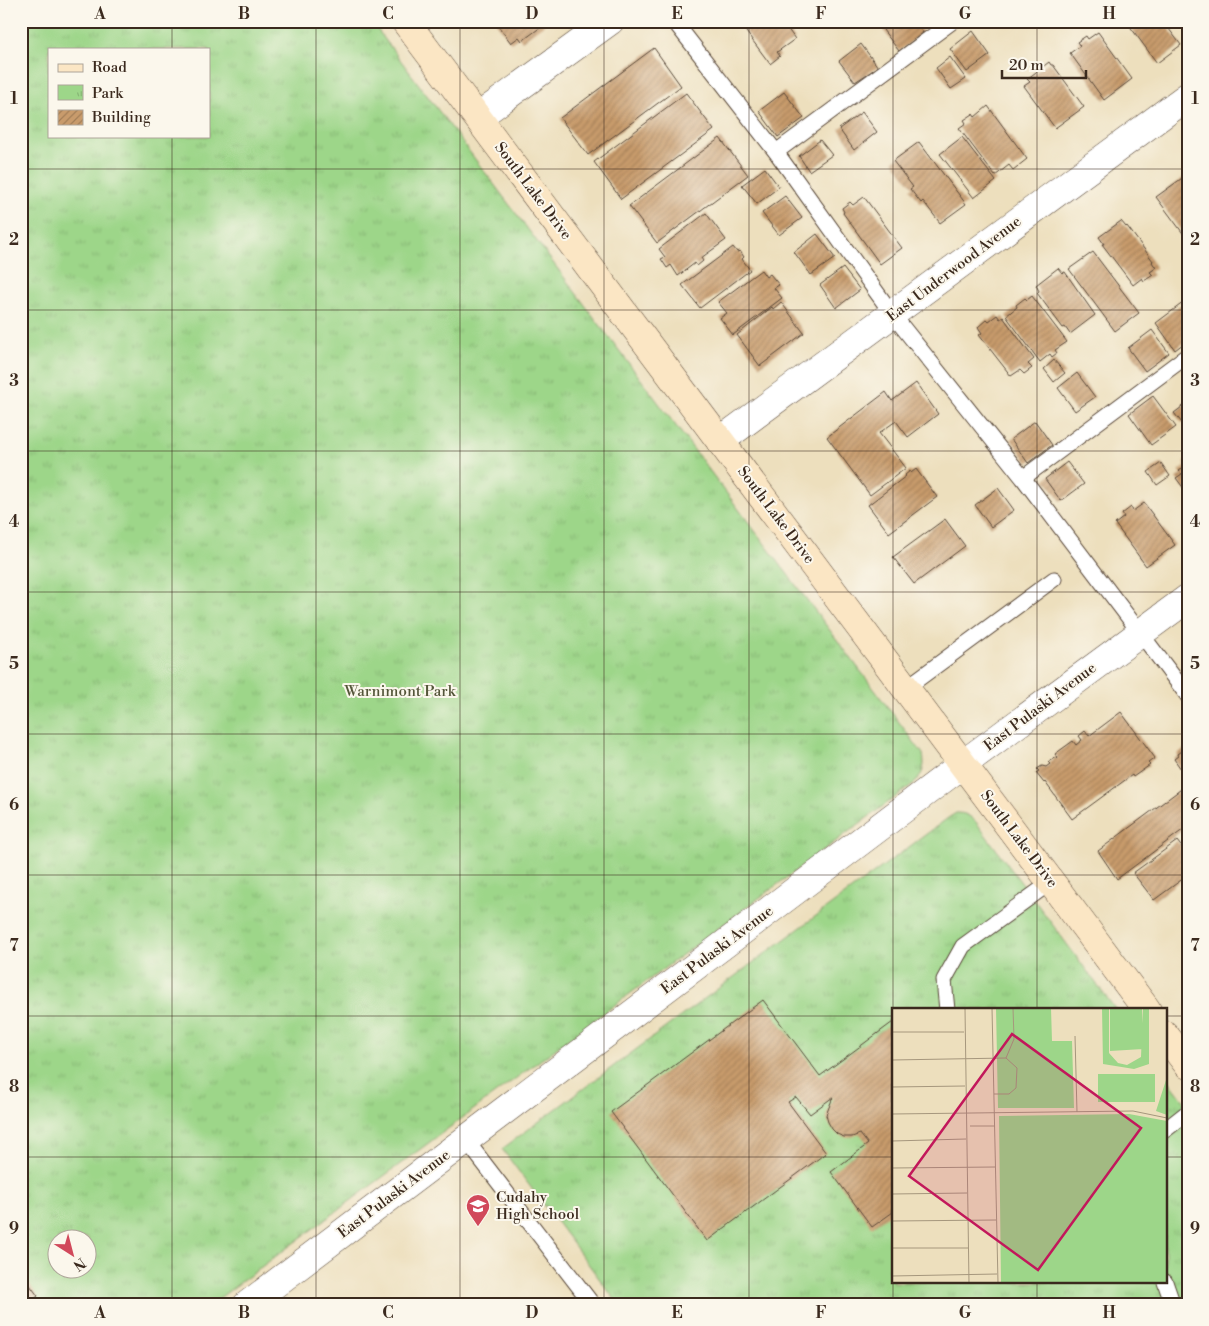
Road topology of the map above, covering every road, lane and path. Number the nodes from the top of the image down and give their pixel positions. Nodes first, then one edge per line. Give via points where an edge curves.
1 (405, 21) edge
2 (610, 21) edge
3 (674, 21) edge
4 (953, 21) edge
5 (1188, 96) edge
6 (478, 117) junction
7 (776, 152) junction
8 (893, 315) junction
9 (1188, 355) edge
10 (720, 442) junction
11 (1023, 478) junction
12 (1054, 579) dead end
13 (1188, 598) edge
14 (1140, 633) junction
15 (906, 688) junction
16 (1188, 696) edge
17 (963, 764) junction
18 (1051, 882) junction
19 (947, 1008) edge
20 (1146, 1008) edge
21 (1166, 1035) edge
22 (1188, 1065) edge
23 (1188, 1112) edge
24 (1166, 1129) edge
25 (466, 1140) junction
26 (1166, 1284) edge
27 (247, 1305) edge
28 (593, 1305) edge
29 (1173, 1305) edge

1 - 6 main road, South Lake Drive
2 - 6 street
3 - 7 lane
4 - 7 lane
5 - 8 street, East Underwood Avenue
6 - 10 main road, South Lake Drive
7 - 8 lane
8 - 10 street, East Underwood Avenue
8 - 11 lane
9 - 11 lane
10 - 15 main road, South Lake Drive
11 - 14 lane
12 - 15 lane
13 - 14 street, East Pulaski Avenue
14 - 16 lane
14 - 17 street, East Pulaski Avenue
15 - 17 main road, South Lake Drive
17 - 18 main road, South Lake Drive
17 - 25 street, East Pulaski Avenue
18 - 19 lane via 963,946 944,980
18 - 20 main road, South Lake Drive
21 - 22 main road
23 - 24 lane
25 - 27 street, East Pulaski Avenue
25 - 28 lane
26 - 29 lane

